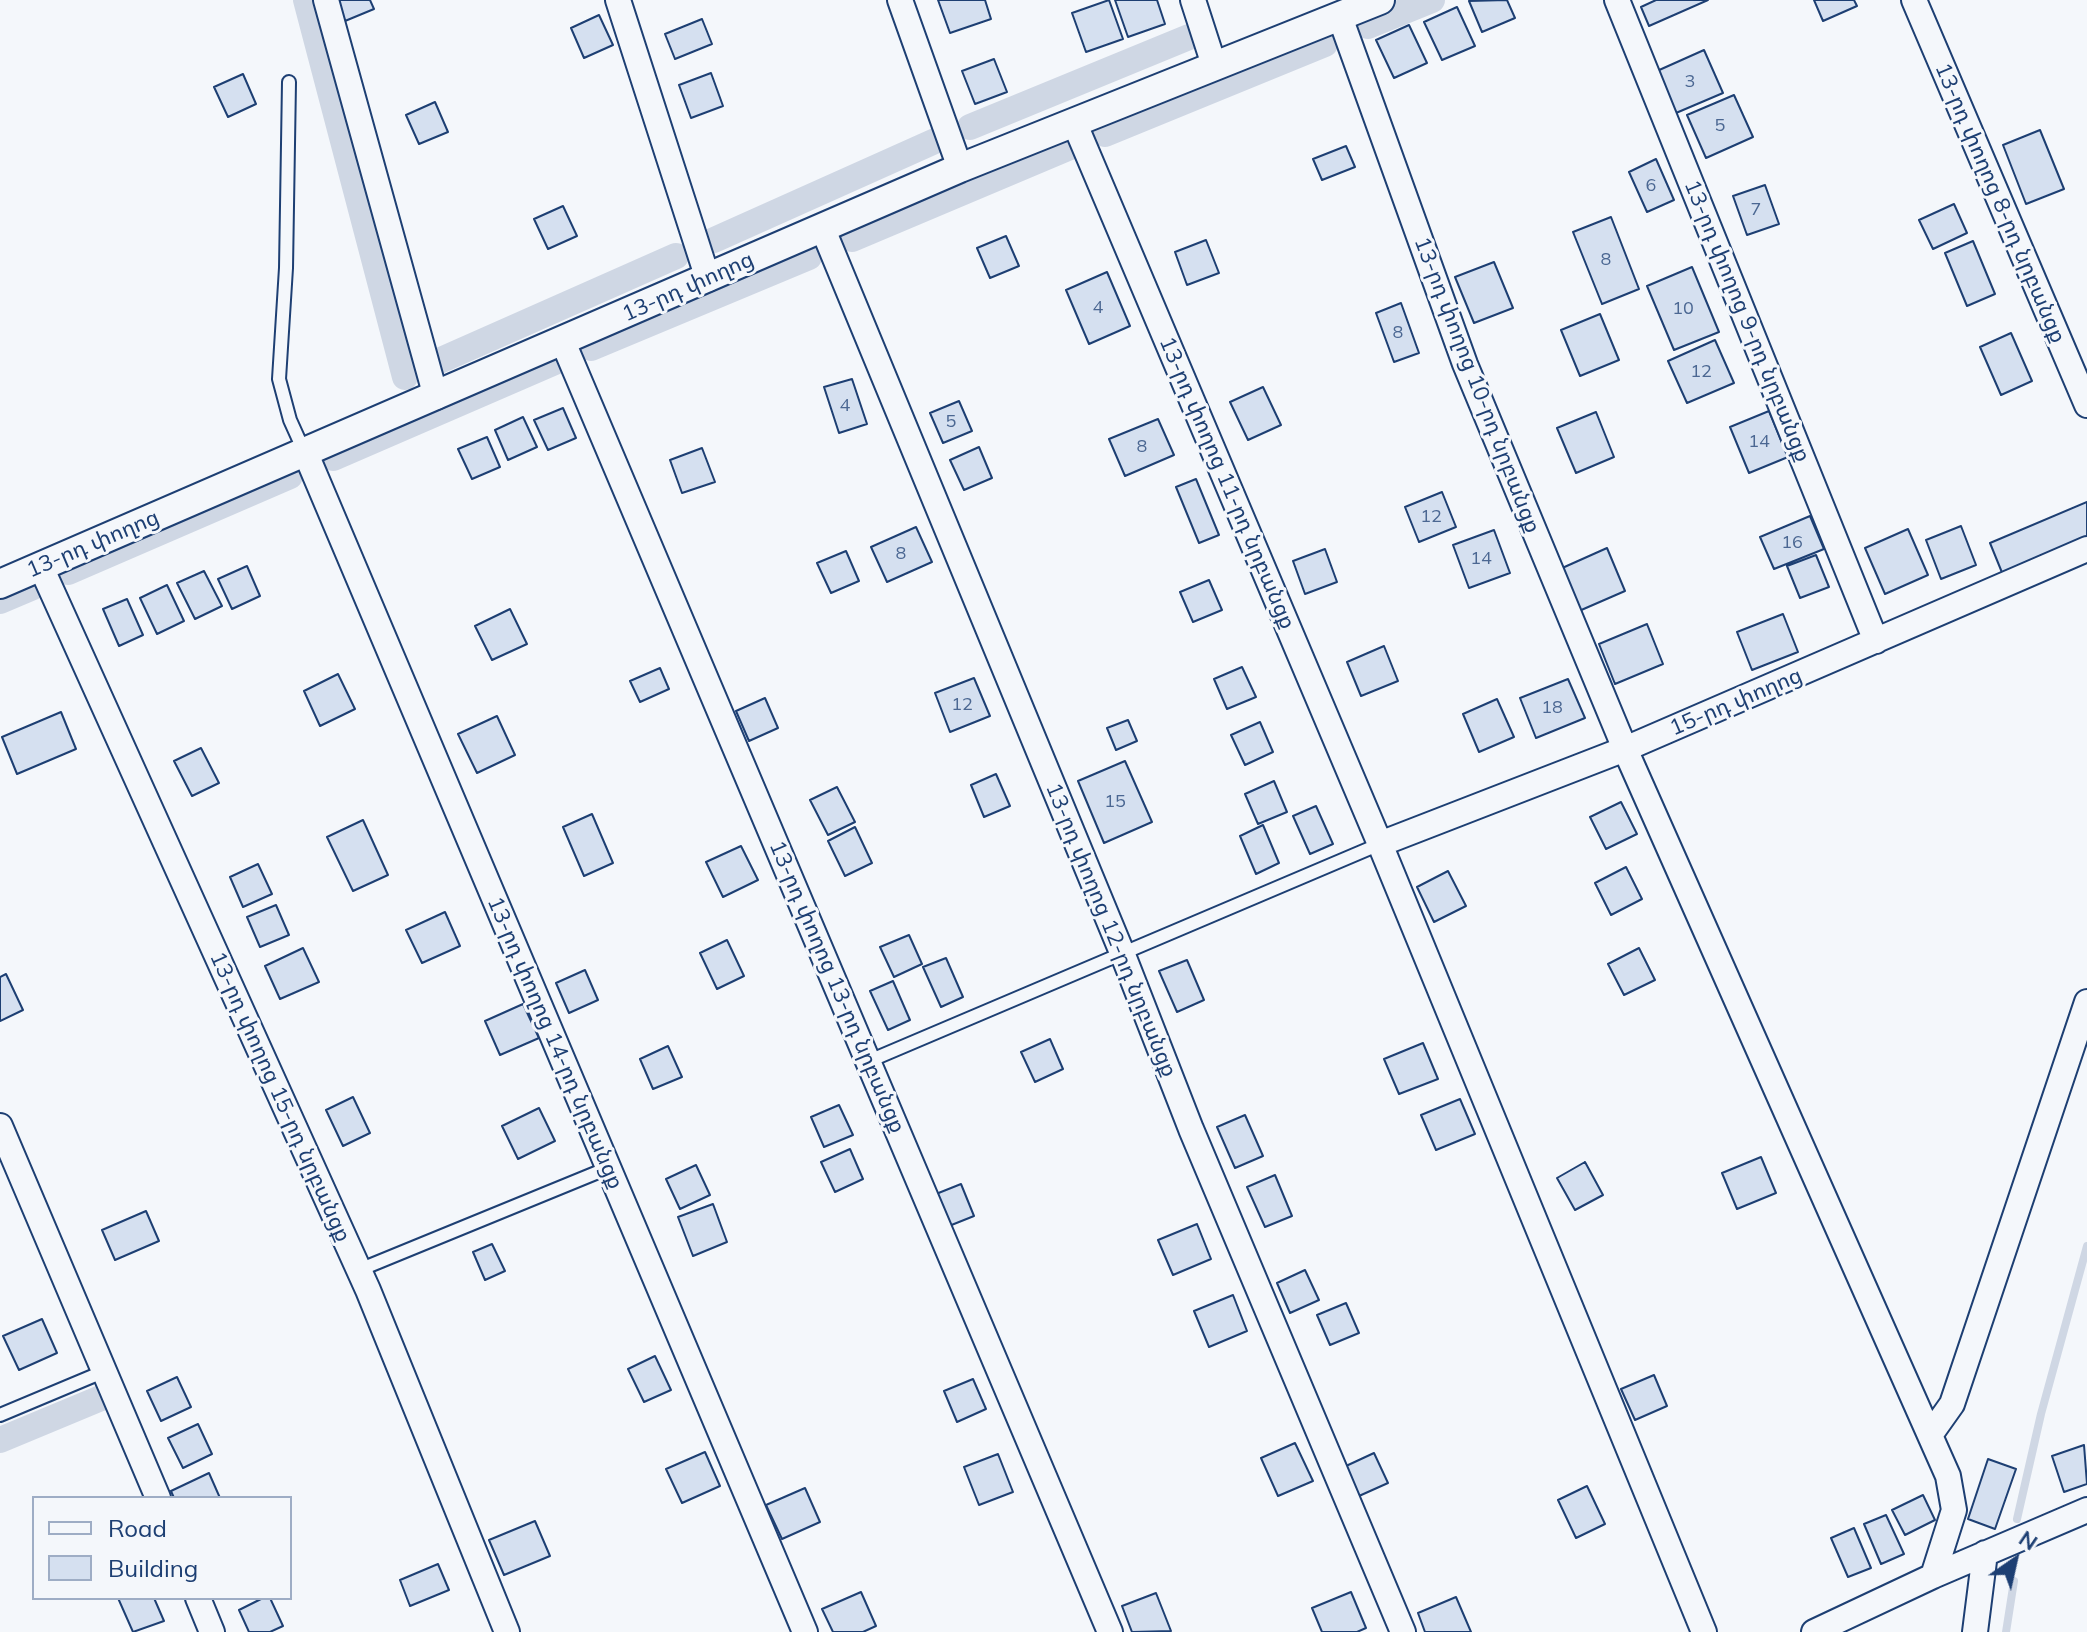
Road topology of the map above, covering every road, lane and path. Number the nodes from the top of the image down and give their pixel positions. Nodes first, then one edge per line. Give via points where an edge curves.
1 (326, 0) edge
2 (618, 0) edge
3 (900, 0) edge
4 (1193, 0) edge
5 (1380, 0) edge
6 (1617, 0) edge
7 (1914, 0) edge
8 (1340, 17) junction
9 (1214, 65) junction
10 (289, 82) dead end
11 (1074, 122) junction
12 (960, 168) junction
13 (822, 227) junction
14 (708, 279) junction
15 (563, 342) junction
16 (436, 397) junction
17 (2087, 405) edge
18 (306, 454) junction
19 (2087, 549) edge
20 (41, 567) junction
21 (0, 584) edge
22 (1876, 641) junction
23 (1625, 749) junction
24 (1380, 844) junction
25 (1123, 955) junction
26 (2087, 1002) edge
27 (869, 1061) junction
28 (0, 1126) edge
29 (608, 1168) junction
30 (359, 1270) junction
31 (105, 1371) junction
32 (0, 1415) edge
33 (1930, 1435) junction
34 (157, 1496) edge
35 (2087, 1510) edge
36 (1985, 1553) junction
37 (1933, 1576) junction
38 (199, 1600) edge
39 (212, 1632) edge
40 (507, 1632) edge
41 (805, 1632) edge
42 (1110, 1632) edge
43 (1403, 1632) edge
44 (1704, 1632) edge
45 (1814, 1632) edge
46 (1975, 1632) edge

1 - 16 street
2 - 14 street
3 - 12 street
4 - 9 street
5 - 8 street, 13-րդ փողոց
6 - 22 street, 13-րդ փողոց 9-րդ նրբանցք
7 - 17 street, 13-րդ փողոց 8-րդ նրբանցք
8 - 9 street, 13-րդ փողոց
8 - 23 street, 13-րդ փողոց 10-րդ նրբանցք via 1465,364
9 - 11 street, 13-րդ փողոց
10 - 18 lane via 279,379
11 - 12 street, 13-րդ փողոց
11 - 24 street, 13-րդ փողոց 11-րդ նրբանցք
12 - 13 street, 13-րդ փողոց
13 - 14 street, 13-րդ փողոց
13 - 25 street, 13-րդ փողոց 12-րդ նրբանցք
14 - 15 street, 13-րդ փողոց
15 - 16 street, 13-րդ փողոց
15 - 27 street, 13-րդ փողոց 13-րդ նրբանցք
16 - 18 street, 13-րդ փողոց
18 - 20 street, 13-րդ փողոց
18 - 29 street, 13-րդ փողոց 14-րդ նրբանցք
19 - 22 street, 15-րդ փողոց
20 - 21 street, 13-րդ փողոց
20 - 30 street, 13-րդ փողոց 15-րդ նրբանցք
22 - 23 street, 15-րդ փողոց
23 - 24 street, 15-րդ փողոց
23 - 33 street, 13-րդ փողոց 10-րդ նրբանցք
24 - 25 lane
24 - 44 street, 13-րդ փողոց 11-րդ նրբանցք
25 - 27 lane
25 - 43 street, 13-րդ փողոց 12-րդ նրբանցք
26 - 33 street via 1952,1404
27 - 42 street, 13-րդ փողոց 13-րդ նրբանցք
28 - 31 street
29 - 30 lane
29 - 41 street, 13-րդ փողոց 14-րդ նրբանցք
30 - 40 street, 13-րդ փողոց 15-րդ նրբանցք
31 - 32 lane
31 - 34 street
33 - 37 street, 13-րդ փողոց 10-րդ նրբանցք via 1948,1476 1954,1510
35 - 36 street
36 - 37 street
36 - 46 street
37 - 45 street
38 - 39 street

